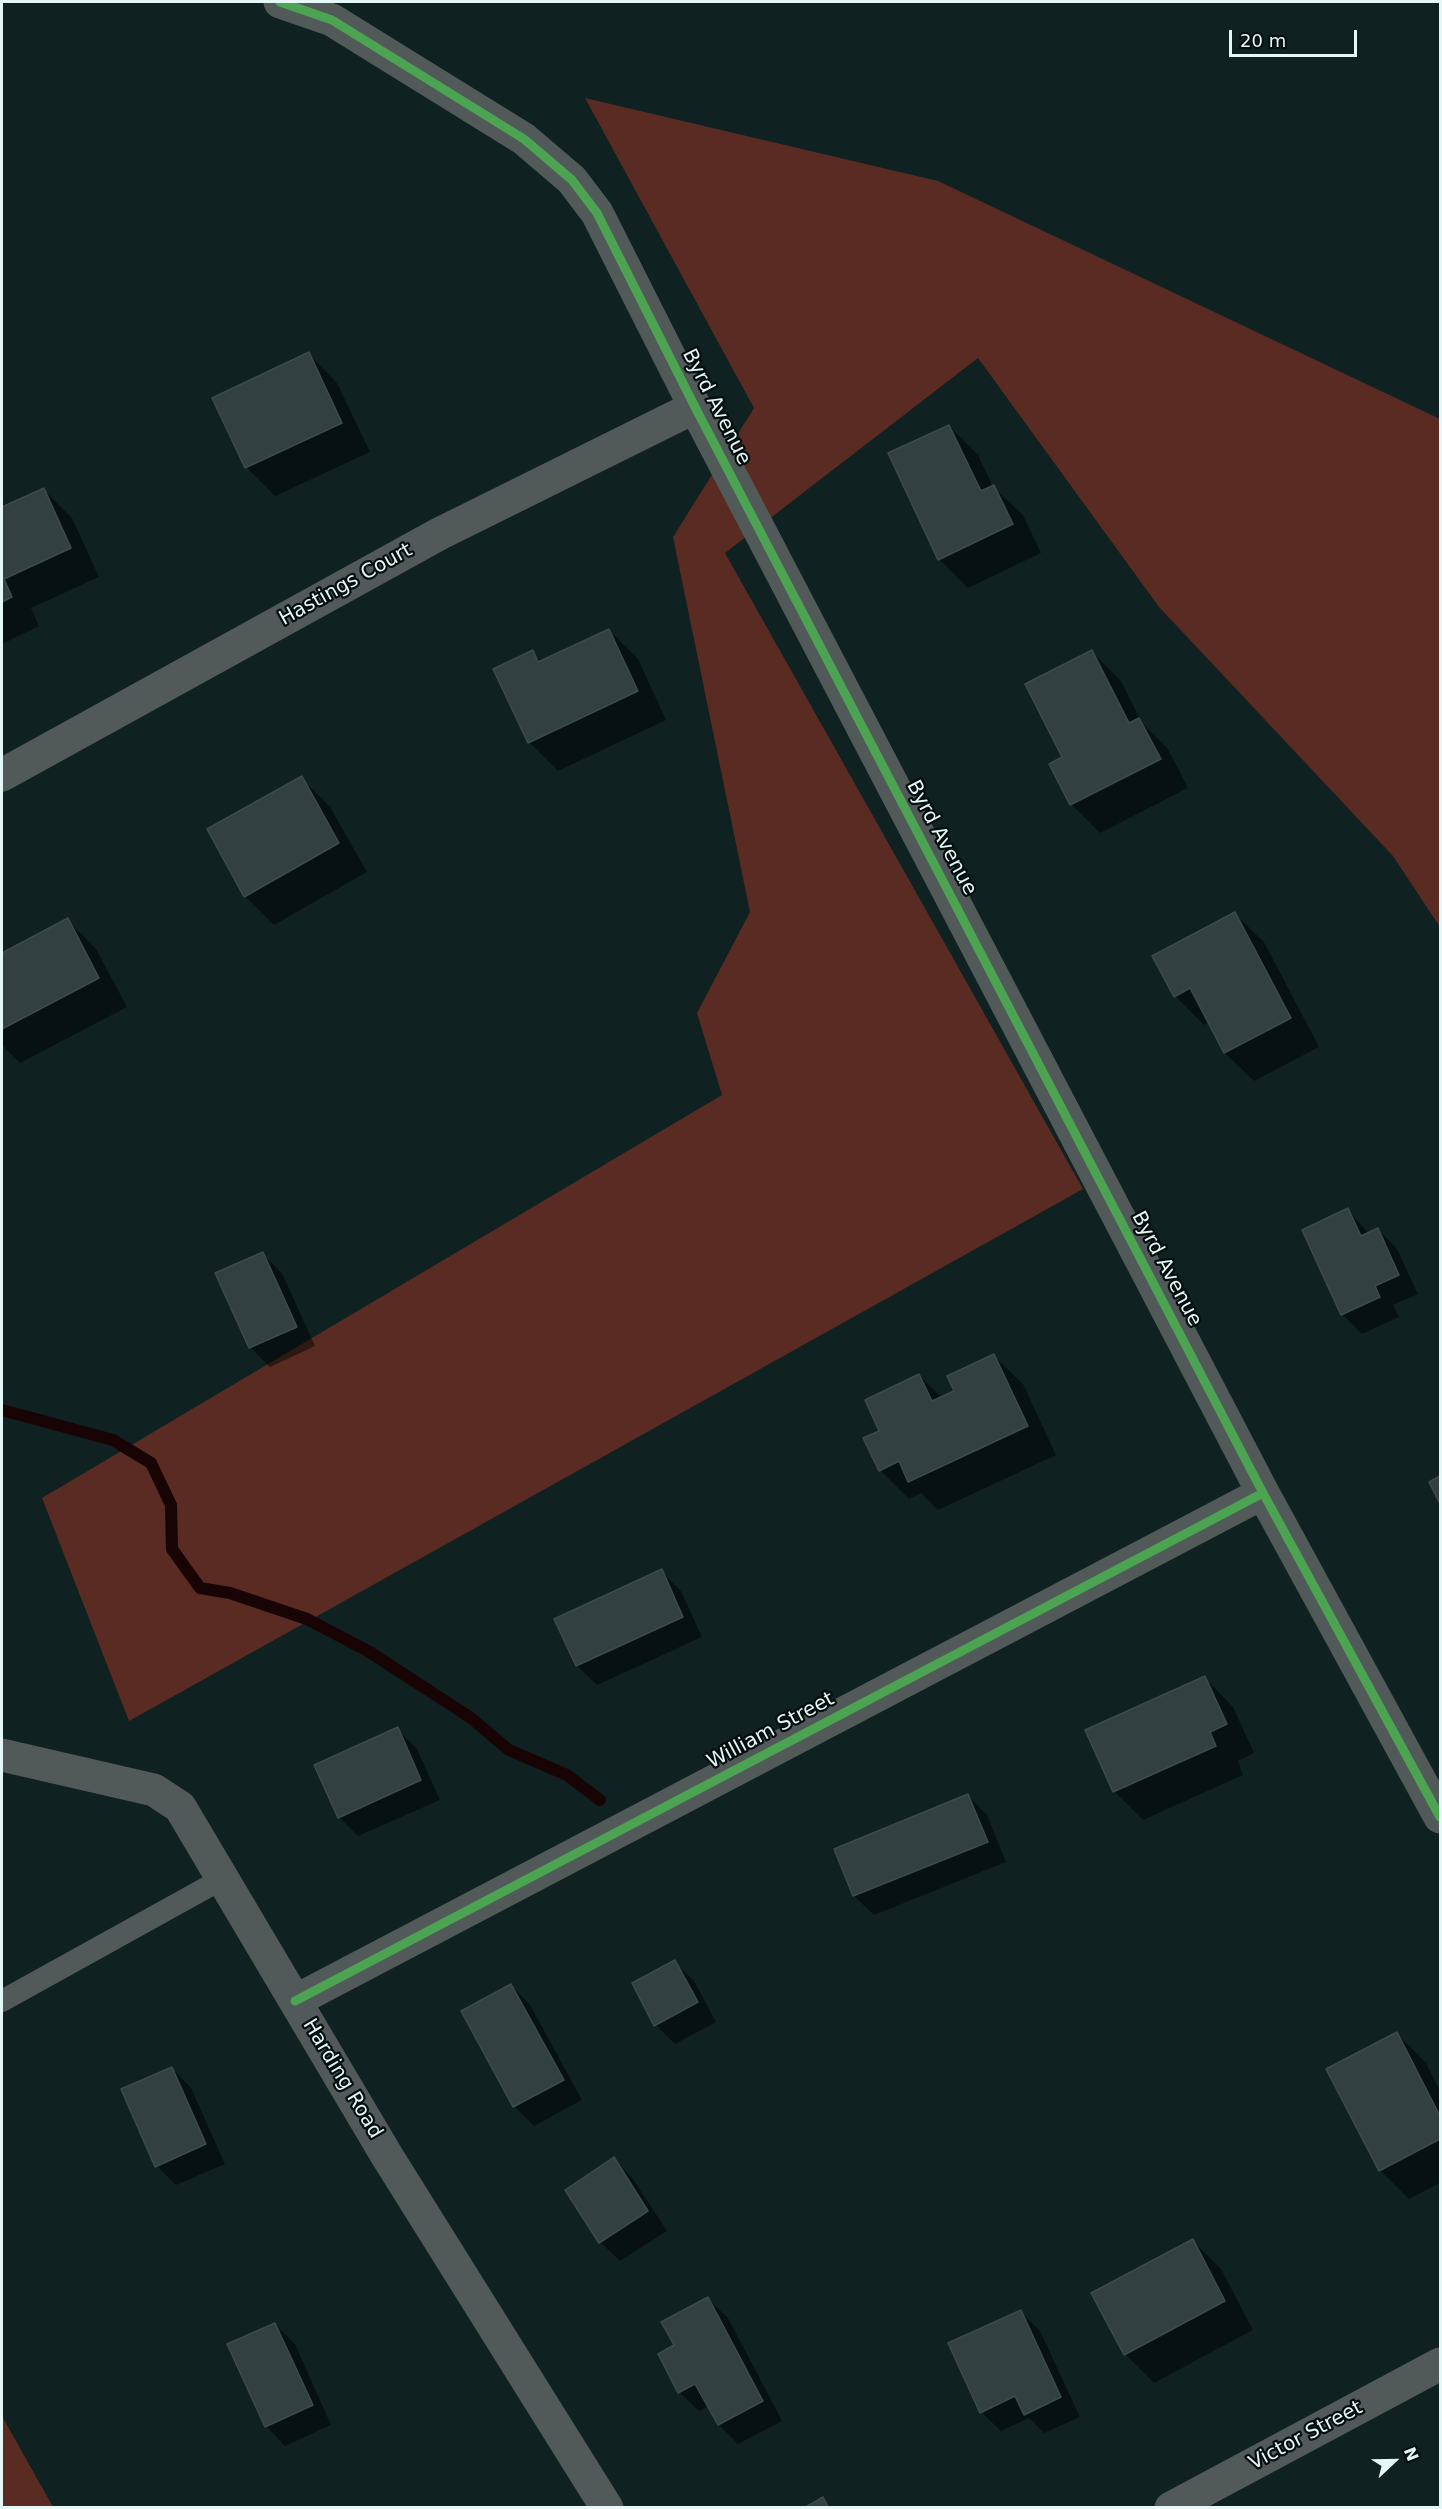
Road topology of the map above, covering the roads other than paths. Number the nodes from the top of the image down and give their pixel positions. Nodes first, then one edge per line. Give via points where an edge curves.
1 (280, 2) edge
2 (695, 407) junction
3 (2, 774) edge
4 (1263, 1492) junction
5 (2, 1755) edge
6 (1440, 1817) edge
7 (222, 1879) junction
8 (2, 2001) edge
9 (295, 2001) junction
10 (1440, 2364) edge
11 (607, 2508) edge
12 (1171, 2508) edge

1 - 2 street, Byrd Avenue via 332,20 524,139 572,180 597,213
2 - 3 street, Hastings Court via 439,534
2 - 4 street, Byrd Avenue
4 - 6 street, Byrd Avenue
4 - 9 street, William Street
5 - 7 street, Harding Road via 154,1790 180,1807
7 - 8 lane
7 - 9 street, Harding Road
9 - 11 street, Harding Road
10 - 12 street, Victor Street

